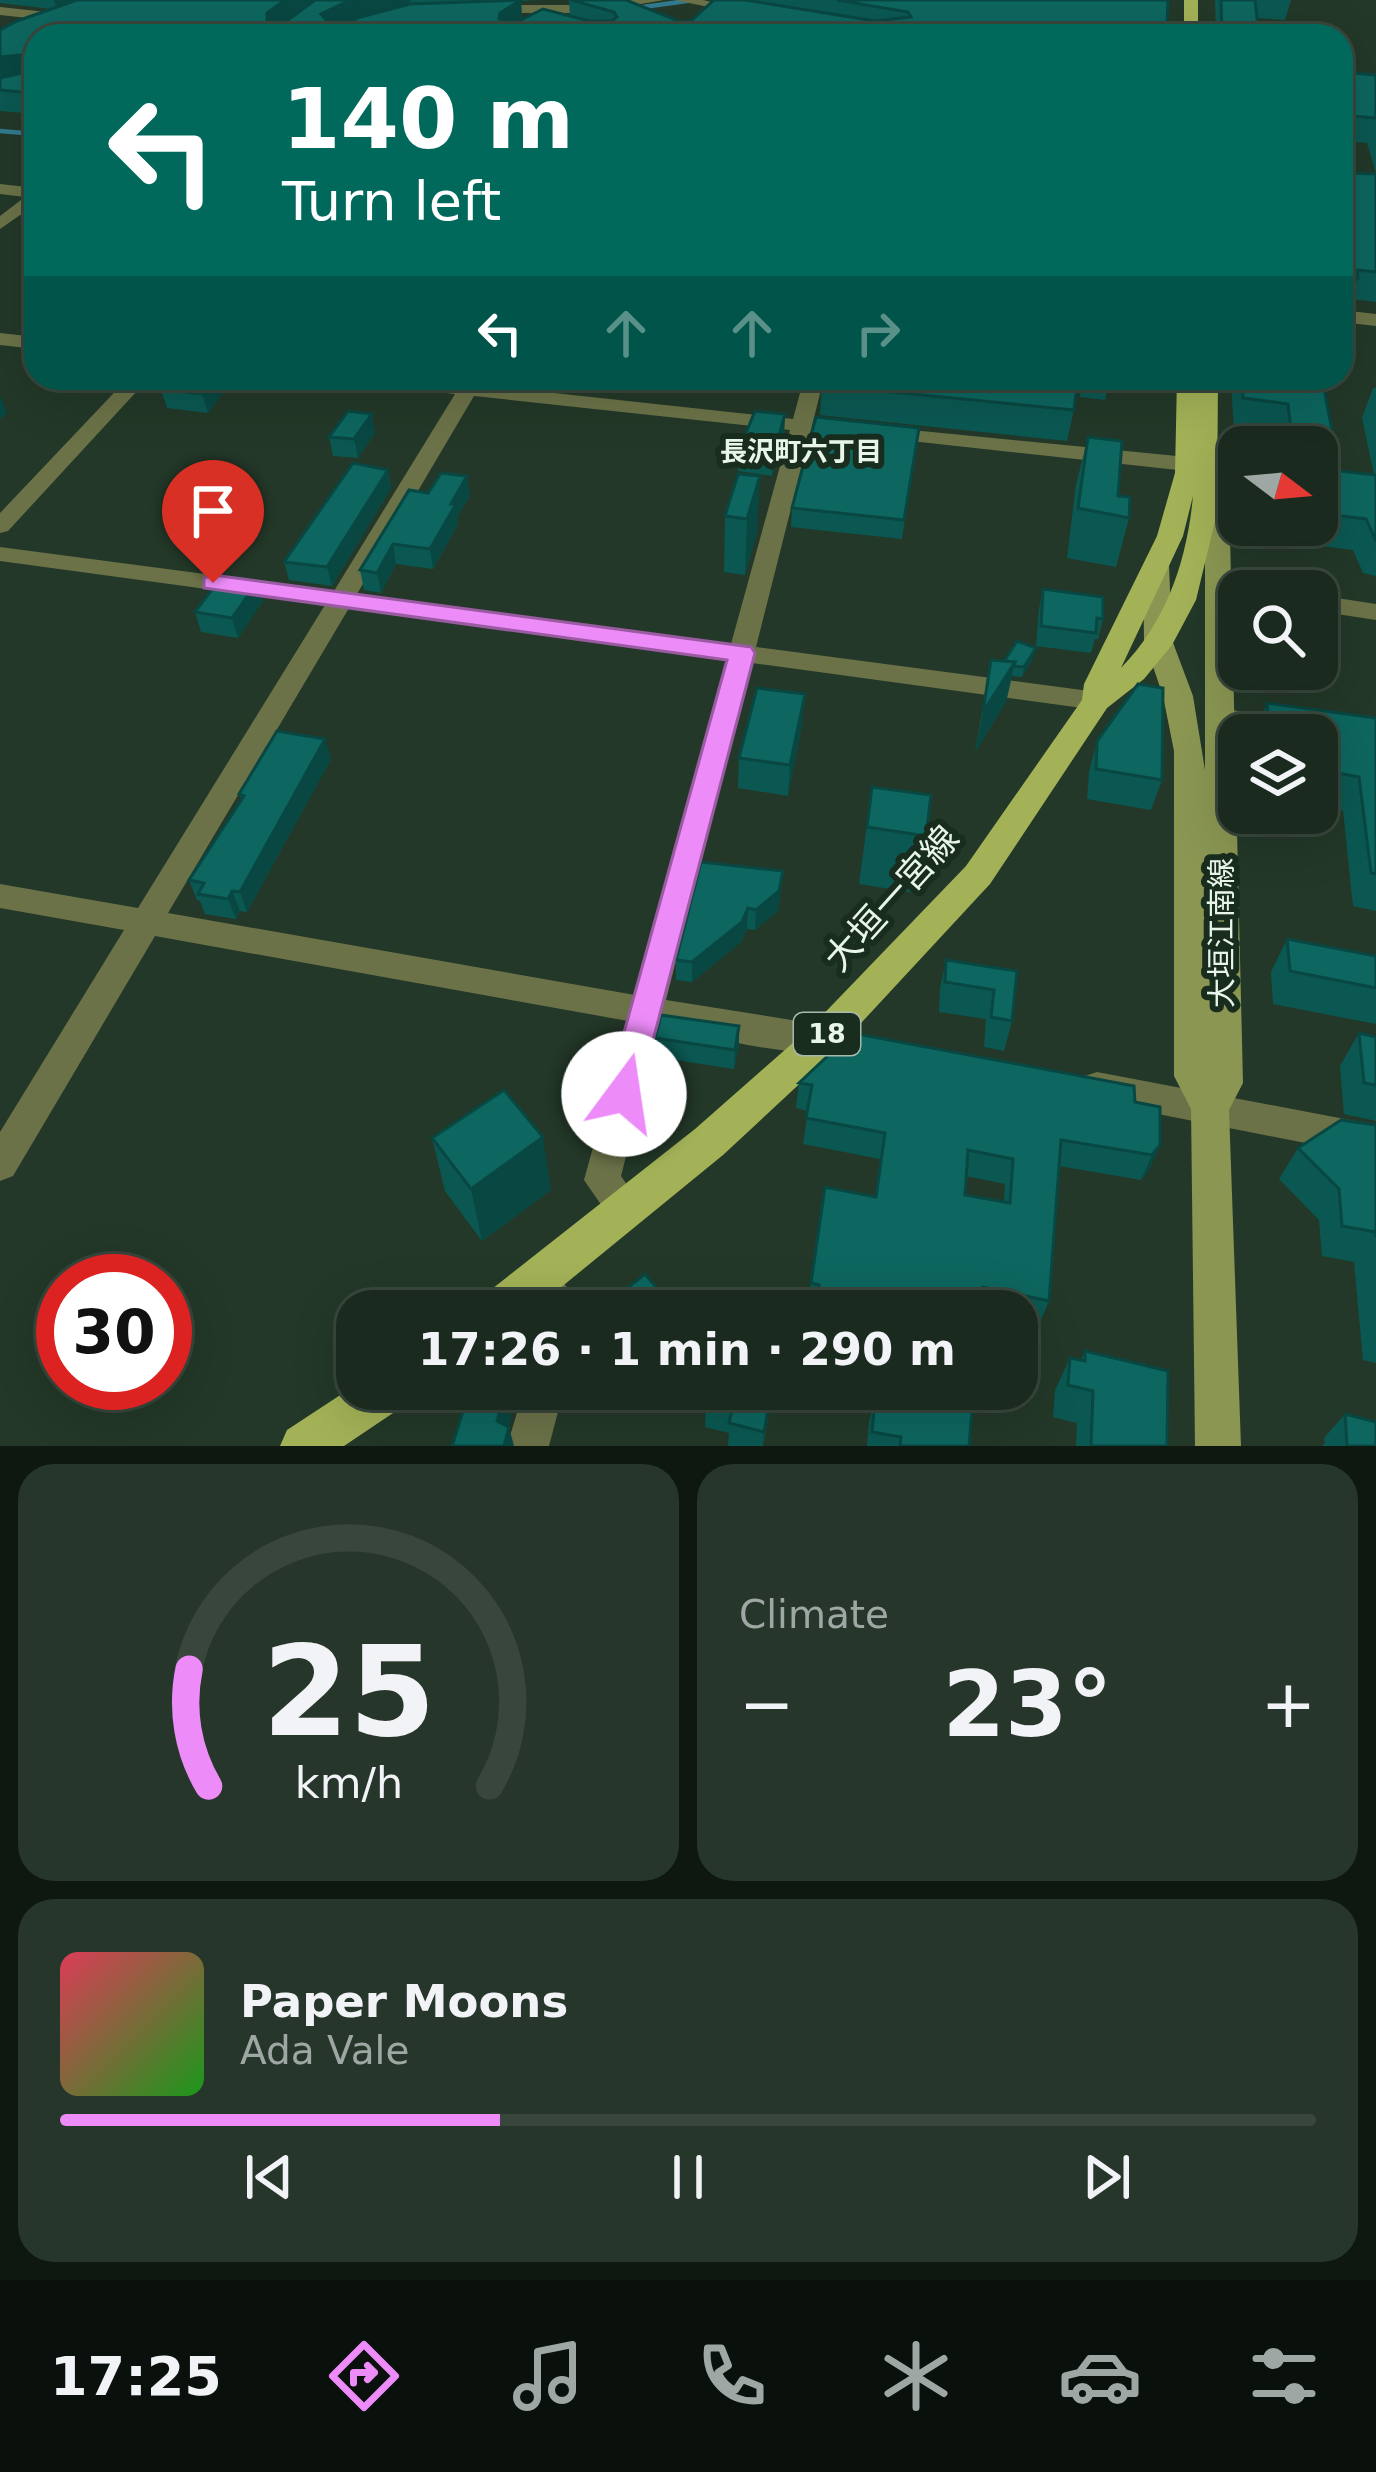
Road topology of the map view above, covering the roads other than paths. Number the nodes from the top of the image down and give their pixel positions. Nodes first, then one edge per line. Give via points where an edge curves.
1 (658, 0) edge
2 (685, 1) edge
3 (460, 10) edge
4 (0, 11) edge
5 (755, 13) edge
6 (411, 14) edge
7 (541, 17) junction
8 (39, 24) edge
9 (396, 24) edge
10 (562, 24) edge
11 (24, 30) edge
12 (19, 32) edge
13 (24, 204) edge
14 (0, 224) edge
15 (128, 390) edge
16 (468, 390) edge
17 (519, 390) edge
18 (813, 390) edge
19 (1191, 390) edge
20 (1208, 390) edge
21 (811, 427) junction
22 (859, 431) edge
23 (1212, 468) edge
24 (0, 526) edge
25 (0, 554) edge
26 (1156, 565) junction
27 (1226, 570) edge
28 (340, 600) junction
29 (1338, 606) edge
30 (1376, 612) edge
31 (1158, 640) junction
32 (742, 653) junction
33 (1097, 701) junction
34 (1221, 834) edge
35 (0, 896) edge
36 (147, 921) junction
37 (646, 1009) junction
38 (824, 1038) junction
39 (874, 1046) edge
40 (1053, 1079) edge
41 (1210, 1108) junction
42 (1376, 1142) edge
43 (0, 1164) edge
44 (626, 1210) junction
45 (540, 1279) junction
46 (526, 1290) edge
47 (548, 1290) edge
48 (357, 1410) edge
49 (538, 1410) edge
50 (303, 1446) edge
51 (528, 1446) edge
52 (1218, 1446) edge

1 - 7 street
2 - 5 street via 709,12
3 - 7 street
4 - 8 street via 63,14
6 - 9 street
7 - 10 street
11 - 12 street
13 - 14 street
15 - 24 street
16 - 28 street
17 - 21 street
18 - 21 street
19 - 23 main road, 大垣一宮線 / 18
20 - 23 main road, 大垣一宮線 / 18
21 - 32 street
22 - 23 street
23 - 26 main road, 大垣一宮線 / 18
23 - 27 main road, 大垣江南線
23 - 31 main road, 大垣一宮線 / 18 via 1181,613
25 - 28 street
26 - 31 main road, 大垣江南線
26 - 33 main road, 大垣一宮線 / 18
28 - 32 street
28 - 36 street
29 - 30 street
31 - 33 main road, 大垣一宮線 / 18
31 - 41 main road, 大垣江南線 via 1189,751 1193,1076
32 - 33 street
32 - 37 street
33 - 38 main road, 大垣一宮線 / 18 via 978,875
34 - 41 main road, 大垣江南線 via 1224,1083
35 - 36 street
36 - 37 street
36 - 43 street
37 - 38 street
37 - 44 street via 602,1180
38 - 39 street
38 - 44 main road, 大垣一宮線 / 18
40 - 41 street
41 - 42 street
41 - 52 main road, 大垣江南線
44 - 45 main road, 大垣一宮線 / 18
45 - 46 main road, 大垣一宮線 / 18
45 - 47 street
48 - 50 main road
49 - 51 street

